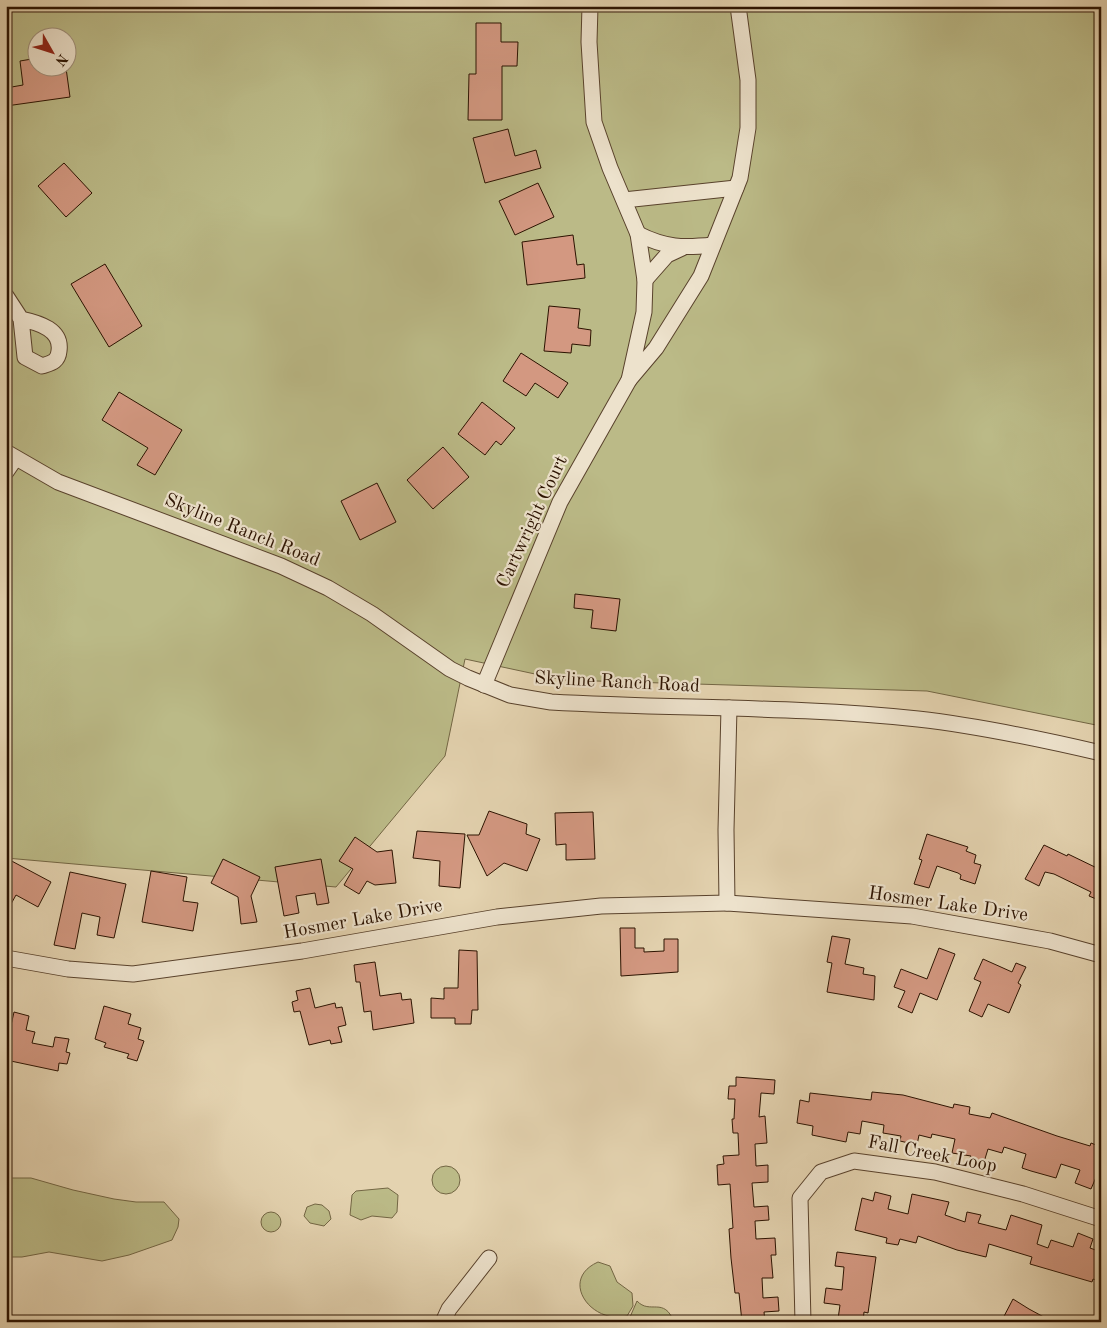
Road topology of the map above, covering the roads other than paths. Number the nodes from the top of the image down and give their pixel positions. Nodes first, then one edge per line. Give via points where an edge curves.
1 (590, 6) edge
2 (738, 6) edge
3 (736, 188) junction
4 (624, 200) junction
5 (638, 234) junction
6 (713, 245) junction
7 (682, 248) junction
8 (645, 280) junction
9 (6, 296) edge
10 (22, 319) dead end
11 (629, 380) junction
12 (11, 455) edge
13 (6, 472) edge
14 (484, 685) junction
15 (729, 708) junction
16 (1101, 753) edge
17 (727, 902) junction
18 (1101, 955) edge
19 (6, 958) edge
20 (1101, 1219) edge
21 (489, 1258) dead end
22 (443, 1322) edge
23 (803, 1322) edge

1 - 4 street, Cartwright Court via 594,122
2 - 3 street, Cartwright Court via 748,80 748,128
3 - 4 street
3 - 6 street, Cartwright Court
4 - 5 street, Cartwright Court
5 - 7 street via 658,244
5 - 8 street, Cartwright Court
6 - 7 street
6 - 11 street, Cartwright Court via 701,276 656,348
7 - 8 street via 668,255
8 - 11 street, Cartwright Court via 644,312
9 - 10 street
11 - 14 street, Cartwright Court via 560,502
12 - 13 street
12 - 14 street, Skyline Ranch Road via 58,482 281,566 328,588 372,614 450,669
14 - 15 street, Skyline Ranch Road via 551,702
15 - 16 street, Skyline Ranch Road via 919,720
15 - 17 street
17 - 18 street, Hosmer Lake Drive via 912,916 1050,941
17 - 19 street, Hosmer Lake Drive via 601,906 497,917 302,951 133,974 68,969
20 - 23 street, Fall Creek Loop via 1022,1194 935,1172 854,1161 821,1172 800,1198
21 - 22 street via 449,1309

